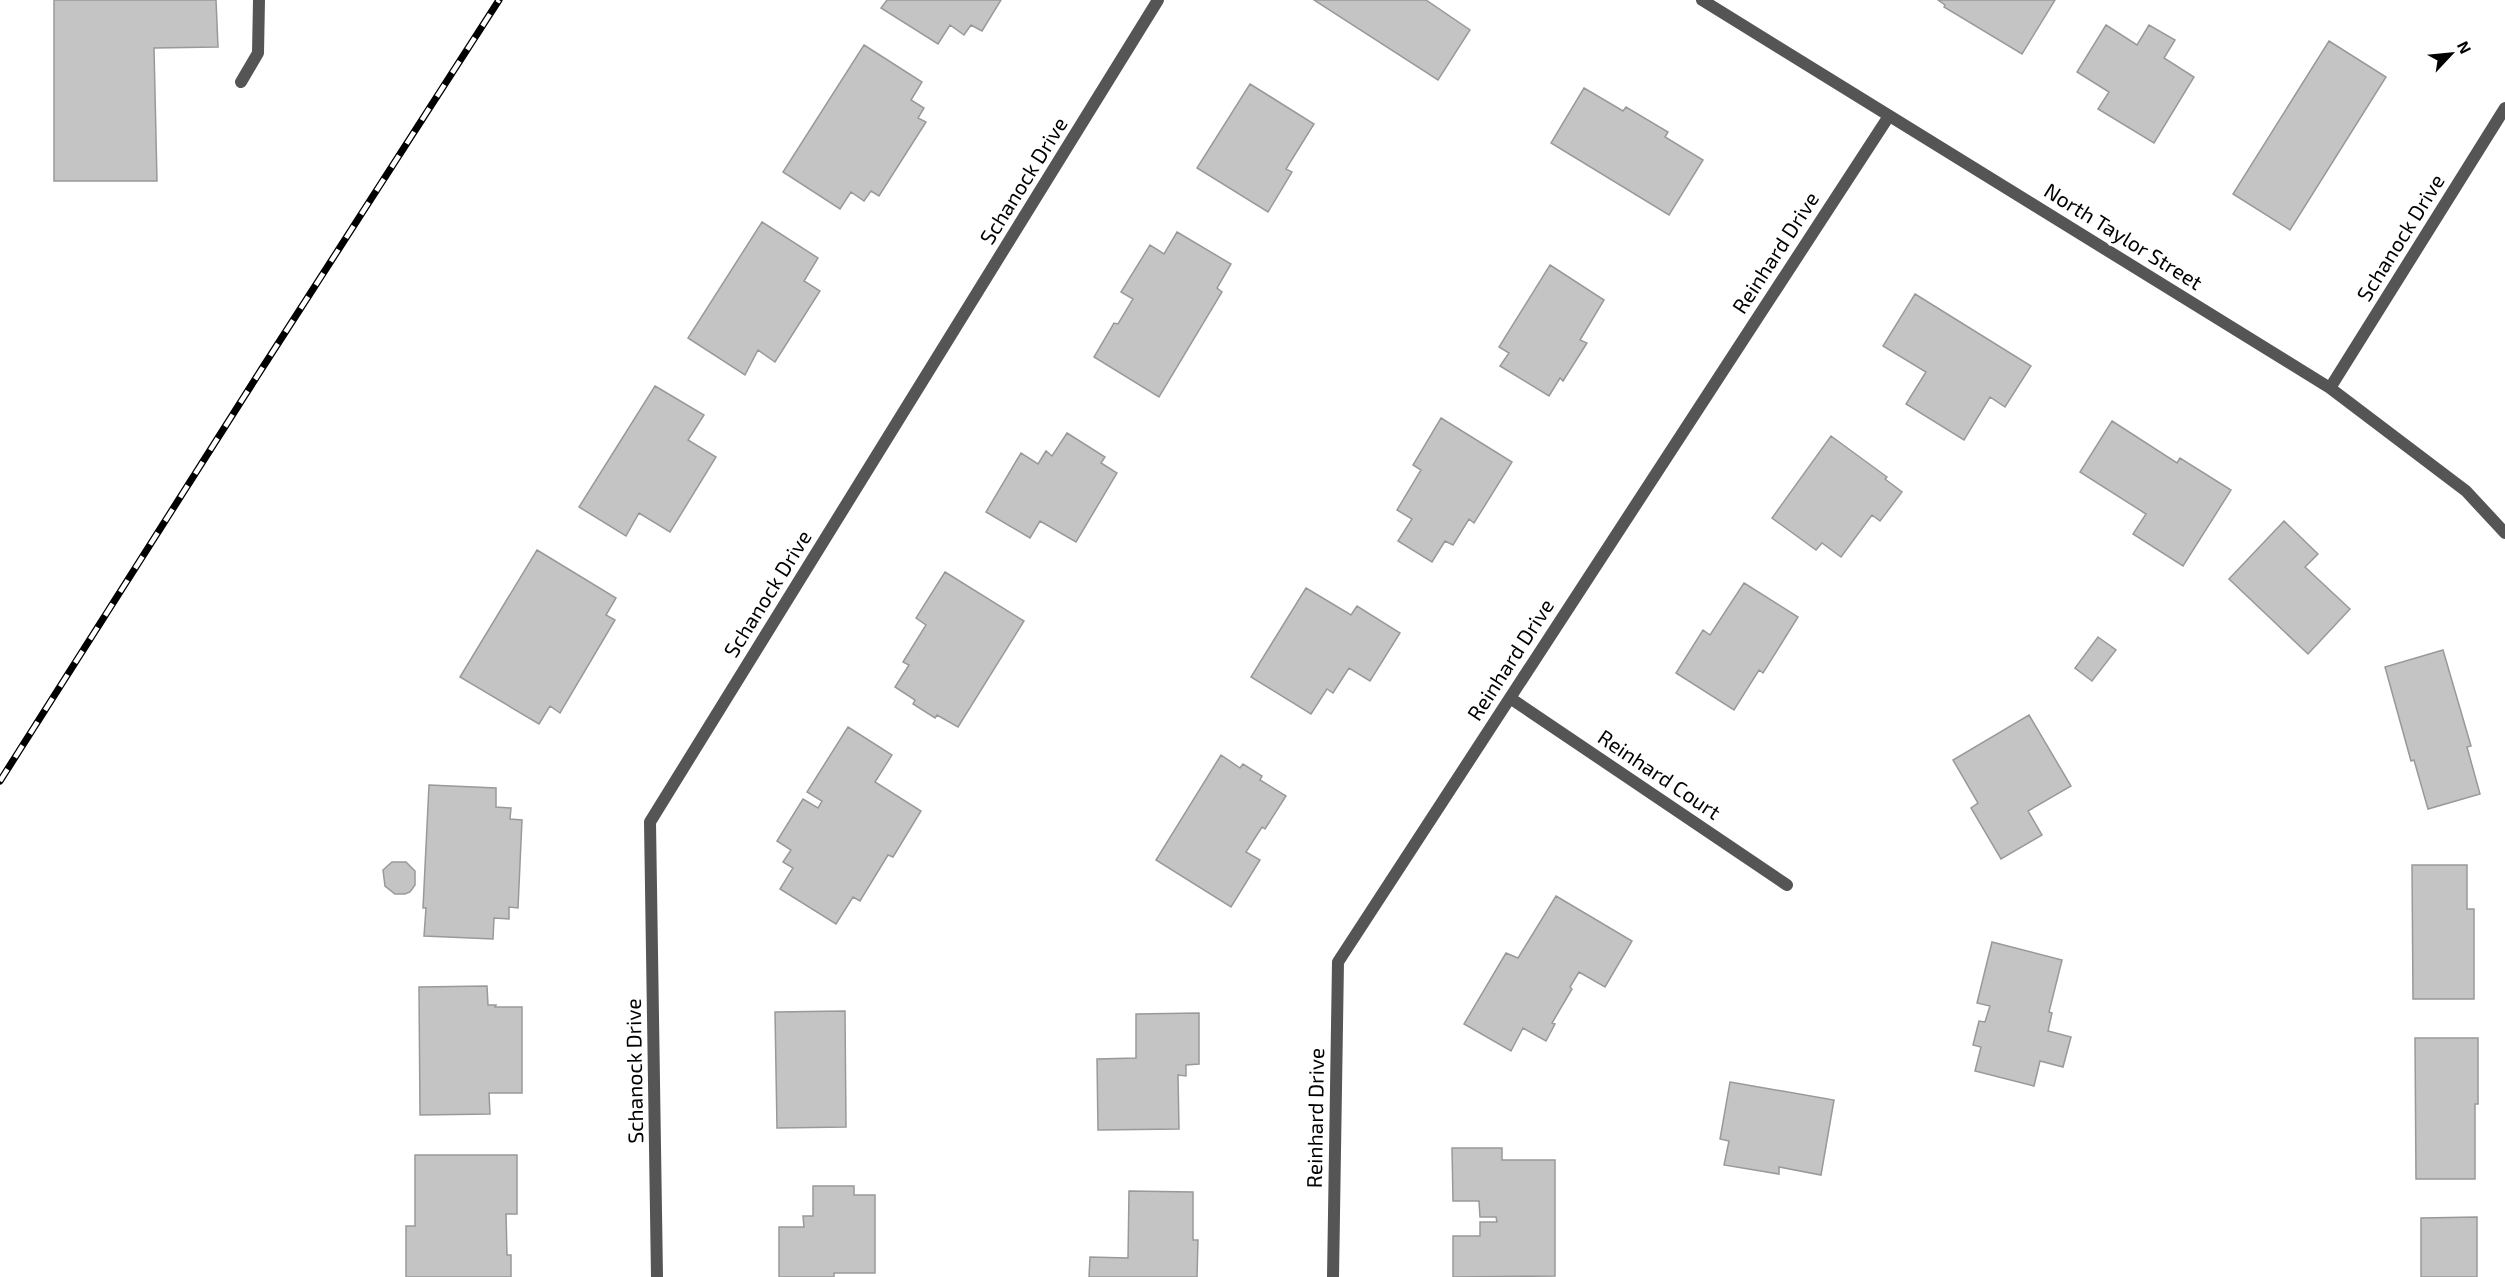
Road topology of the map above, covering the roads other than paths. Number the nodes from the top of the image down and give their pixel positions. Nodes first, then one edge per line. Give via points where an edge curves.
1 (259, 0) edge
2 (1158, 0) edge
3 (1702, 0) edge
4 (241, 82) dead end
5 (2505, 108) edge
6 (1889, 116) junction
7 (2330, 388) junction
8 (2505, 533) edge
9 (1510, 698) junction
10 (1786, 885) dead end
11 (657, 1277) edge
12 (1333, 1277) edge

1 - 4 street via 258,53
2 - 11 street, Schanock Drive via 650,822
3 - 6 street, North Taylor Street
5 - 7 street, Schanock Drive
6 - 7 street, North Taylor Street
6 - 9 street, Reinhard Drive
7 - 8 street, North Taylor Street via 2466,491
9 - 10 street, Reinhard Court
9 - 12 street, Reinhard Drive via 1338,962

